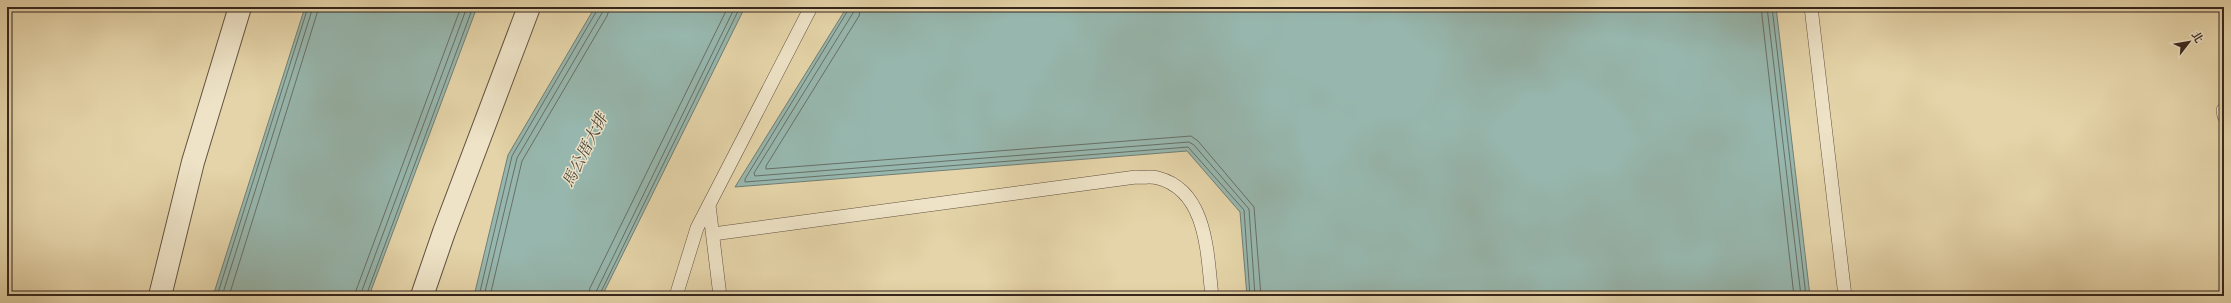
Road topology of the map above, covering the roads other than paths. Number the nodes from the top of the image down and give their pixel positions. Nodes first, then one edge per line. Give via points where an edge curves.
1 (240, 7) edge
2 (529, 7) edge
3 (811, 7) edge
4 (1810, 7) edge
5 (709, 204) junction
6 (713, 234) junction
7 (160, 296) edge
8 (422, 296) edge
9 (676, 296) edge
10 (720, 296) edge
11 (1212, 296) edge
12 (1845, 296) edge

1 - 7 street via 193,162
2 - 8 street
3 - 5 lane
4 - 12 lane
5 - 6 lane
5 - 9 lane via 696,228
6 - 10 lane
6 - 11 lane via 1136,177 1157,178 1174,186 1190,202 1201,220

